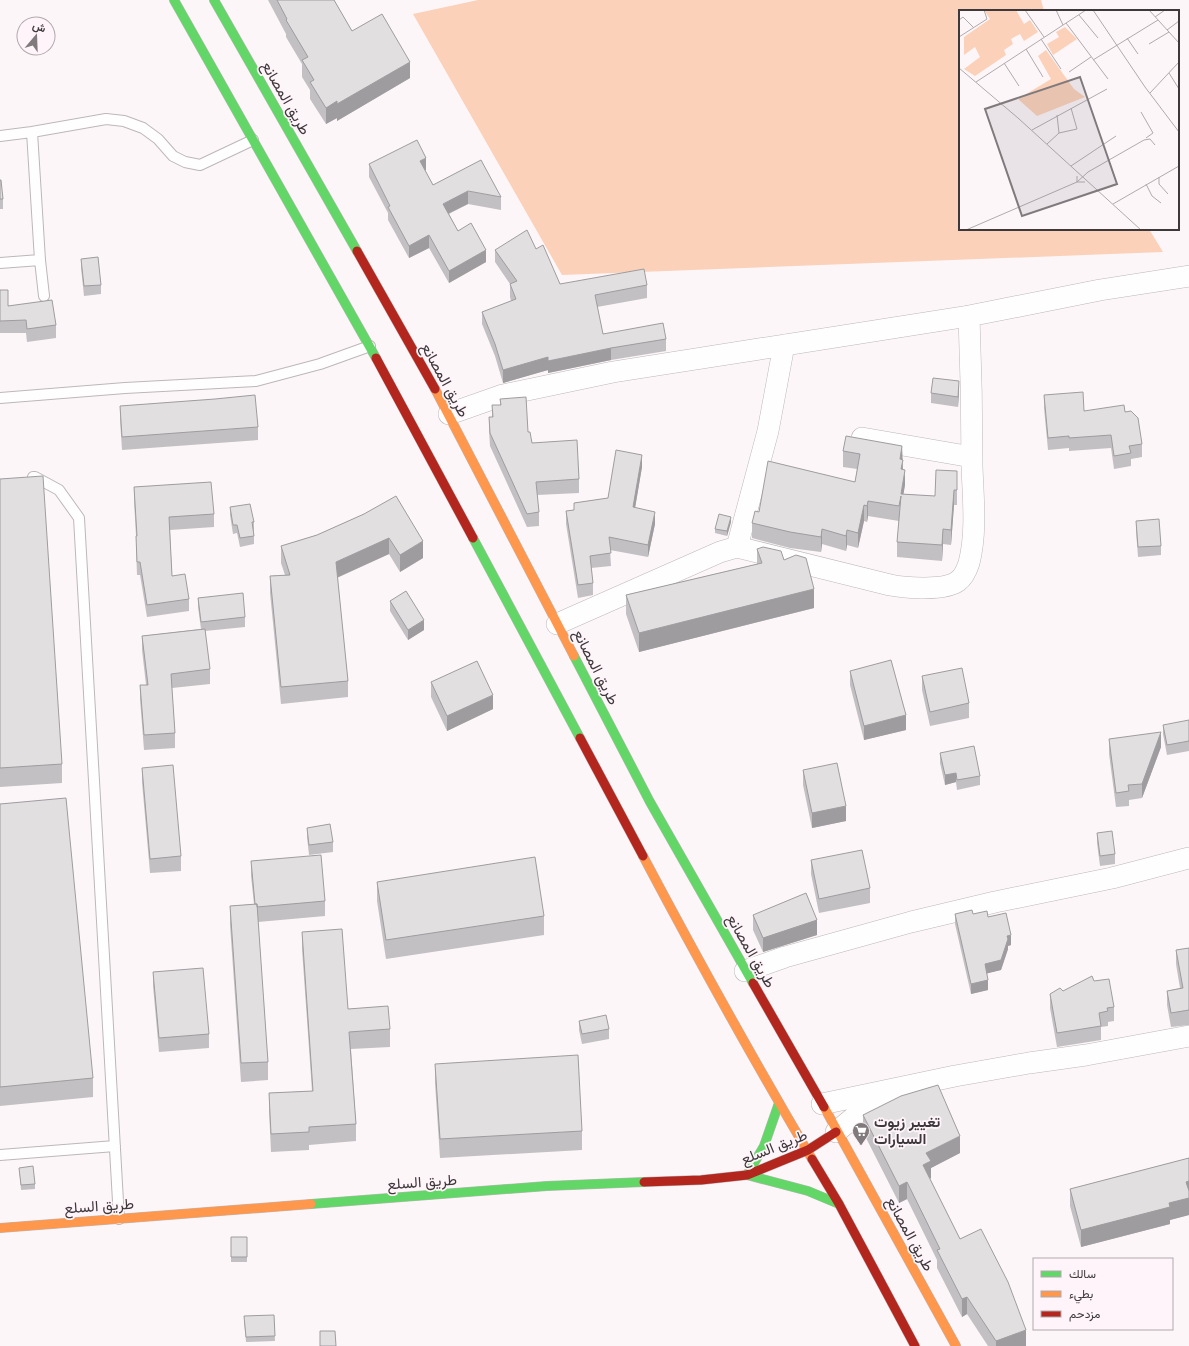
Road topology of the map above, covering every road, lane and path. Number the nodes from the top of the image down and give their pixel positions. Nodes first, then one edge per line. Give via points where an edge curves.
1 (174, 0) edge
2 (214, 0) edge
3 (32, 132) junction
4 (0, 136) edge
5 (253, 140) junction
6 (40, 260) junction
7 (0, 263) edge
8 (1189, 276) edge
9 (44, 296) dead end
10 (969, 316) junction
11 (784, 345) junction
12 (370, 346) junction
13 (0, 398) edge
14 (449, 414) junction
15 (862, 438) edge
16 (972, 457) junction
17 (21, 478) edge
18 (737, 547) junction
19 (557, 624) junction
20 (1189, 858) edge
21 (745, 971) junction
22 (1189, 1036) edge
23 (1189, 1047) edge
24 (779, 1103) junction
25 (822, 1104) junction
26 (836, 1132) junction
27 (115, 1146) junction
28 (808, 1150) junction
29 (0, 1155) edge
30 (747, 1174) junction
31 (840, 1204) junction
32 (119, 1219) junction
33 (0, 1228) edge
34 (915, 1346) edge
35 (956, 1346) edge

1 - 5 main road
2 - 14 main road, طريق المصانع
3 - 4 lane
3 - 5 lane via 106,119 124,121 143,128 158,139 173,156 200,165
3 - 6 lane
5 - 12 main road
6 - 7 lane
6 - 9 lane
8 - 10 street via 1100,290
10 - 11 street
10 - 16 street
11 - 14 street via 536,387 503,395
11 - 18 street via 768,431
12 - 13 lane via 320,364 256,381
12 - 24 main road via 692,949
14 - 19 main road, طريق المصانع
15 - 16 street
16 - 18 street via 973,516 969,564 958,582 948,586 906,588
17 - 27 lane via 35,477 59,490 79,518
18 - 19 street via 720,552
19 - 21 main road, طريق المصانع via 650,802
20 - 21 street via 1112,878 1002,900 911,922 785,957
21 - 25 main road, طريق المصانع
22 - 25 street via 955,1076
23 - 26 street via 911,1097 853,1118
24 - 28 main road
24 - 30 main road via 764,1146
25 - 26 main road, طريق المصانع
26 - 28 main road, طريق السلع
26 - 35 main road, طريق المصانع
27 - 29 lane
27 - 32 lane
28 - 30 main road, طريق السلع
28 - 31 main road
30 - 31 main road via 808,1191
30 - 32 main road, طريق السلع via 701,1180 547,1186
31 - 34 main road
32 - 33 main road, طريق السلع

